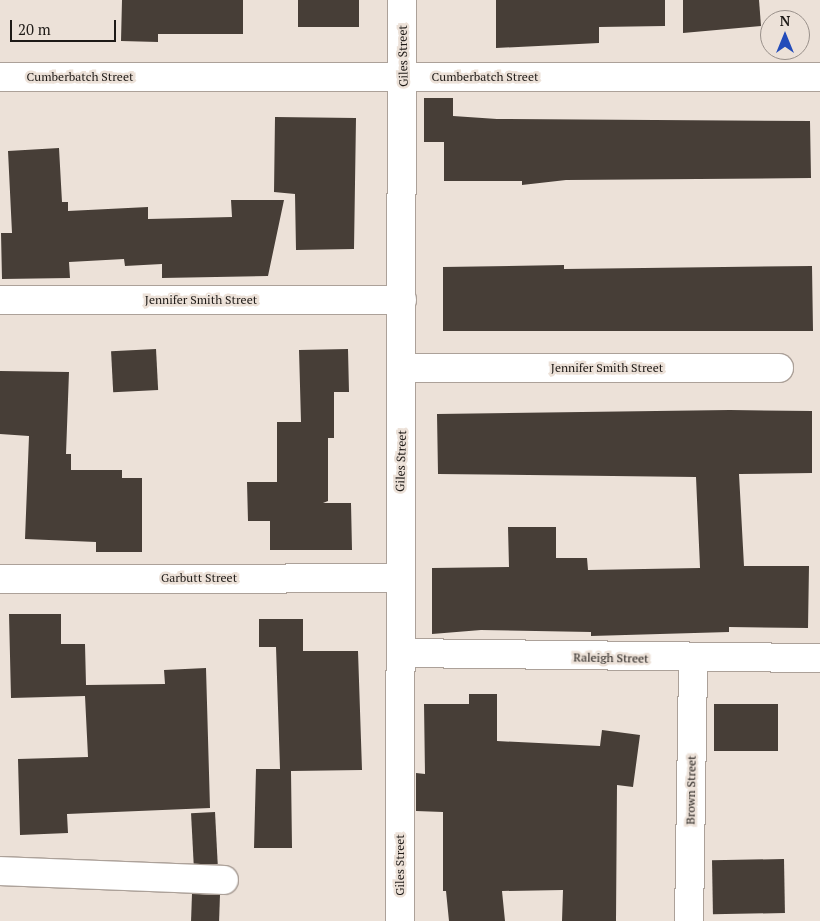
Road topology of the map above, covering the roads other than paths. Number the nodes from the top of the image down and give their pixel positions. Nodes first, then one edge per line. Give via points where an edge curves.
1 (402, 0) edge
2 (404, 76) junction
3 (0, 77) edge
4 (820, 77) edge
5 (0, 300) edge
6 (402, 300) junction
7 (405, 368) junction
8 (779, 368) dead end
9 (397, 578) junction
10 (0, 579) edge
11 (402, 653) junction
12 (820, 658) edge
13 (692, 660) junction
14 (0, 871) edge
15 (224, 880) dead end
16 (400, 921) edge
17 (689, 921) edge

1 - 2 street, Giles Street
2 - 3 street, Cumberbatch Street
2 - 4 street, Cumberbatch Street
2 - 6 street, Giles Street
5 - 6 street, Jennifer Smith Street
6 - 7 street, Giles Street
7 - 8 street, Jennifer Smith Street
7 - 9 street, Giles Street
9 - 10 street, Garbutt Street
9 - 11 street, Giles Street
11 - 13 street, Raleigh Street
11 - 16 street, Giles Street
12 - 13 street, Raleigh Street
13 - 17 street, Brown Street
14 - 15 street

